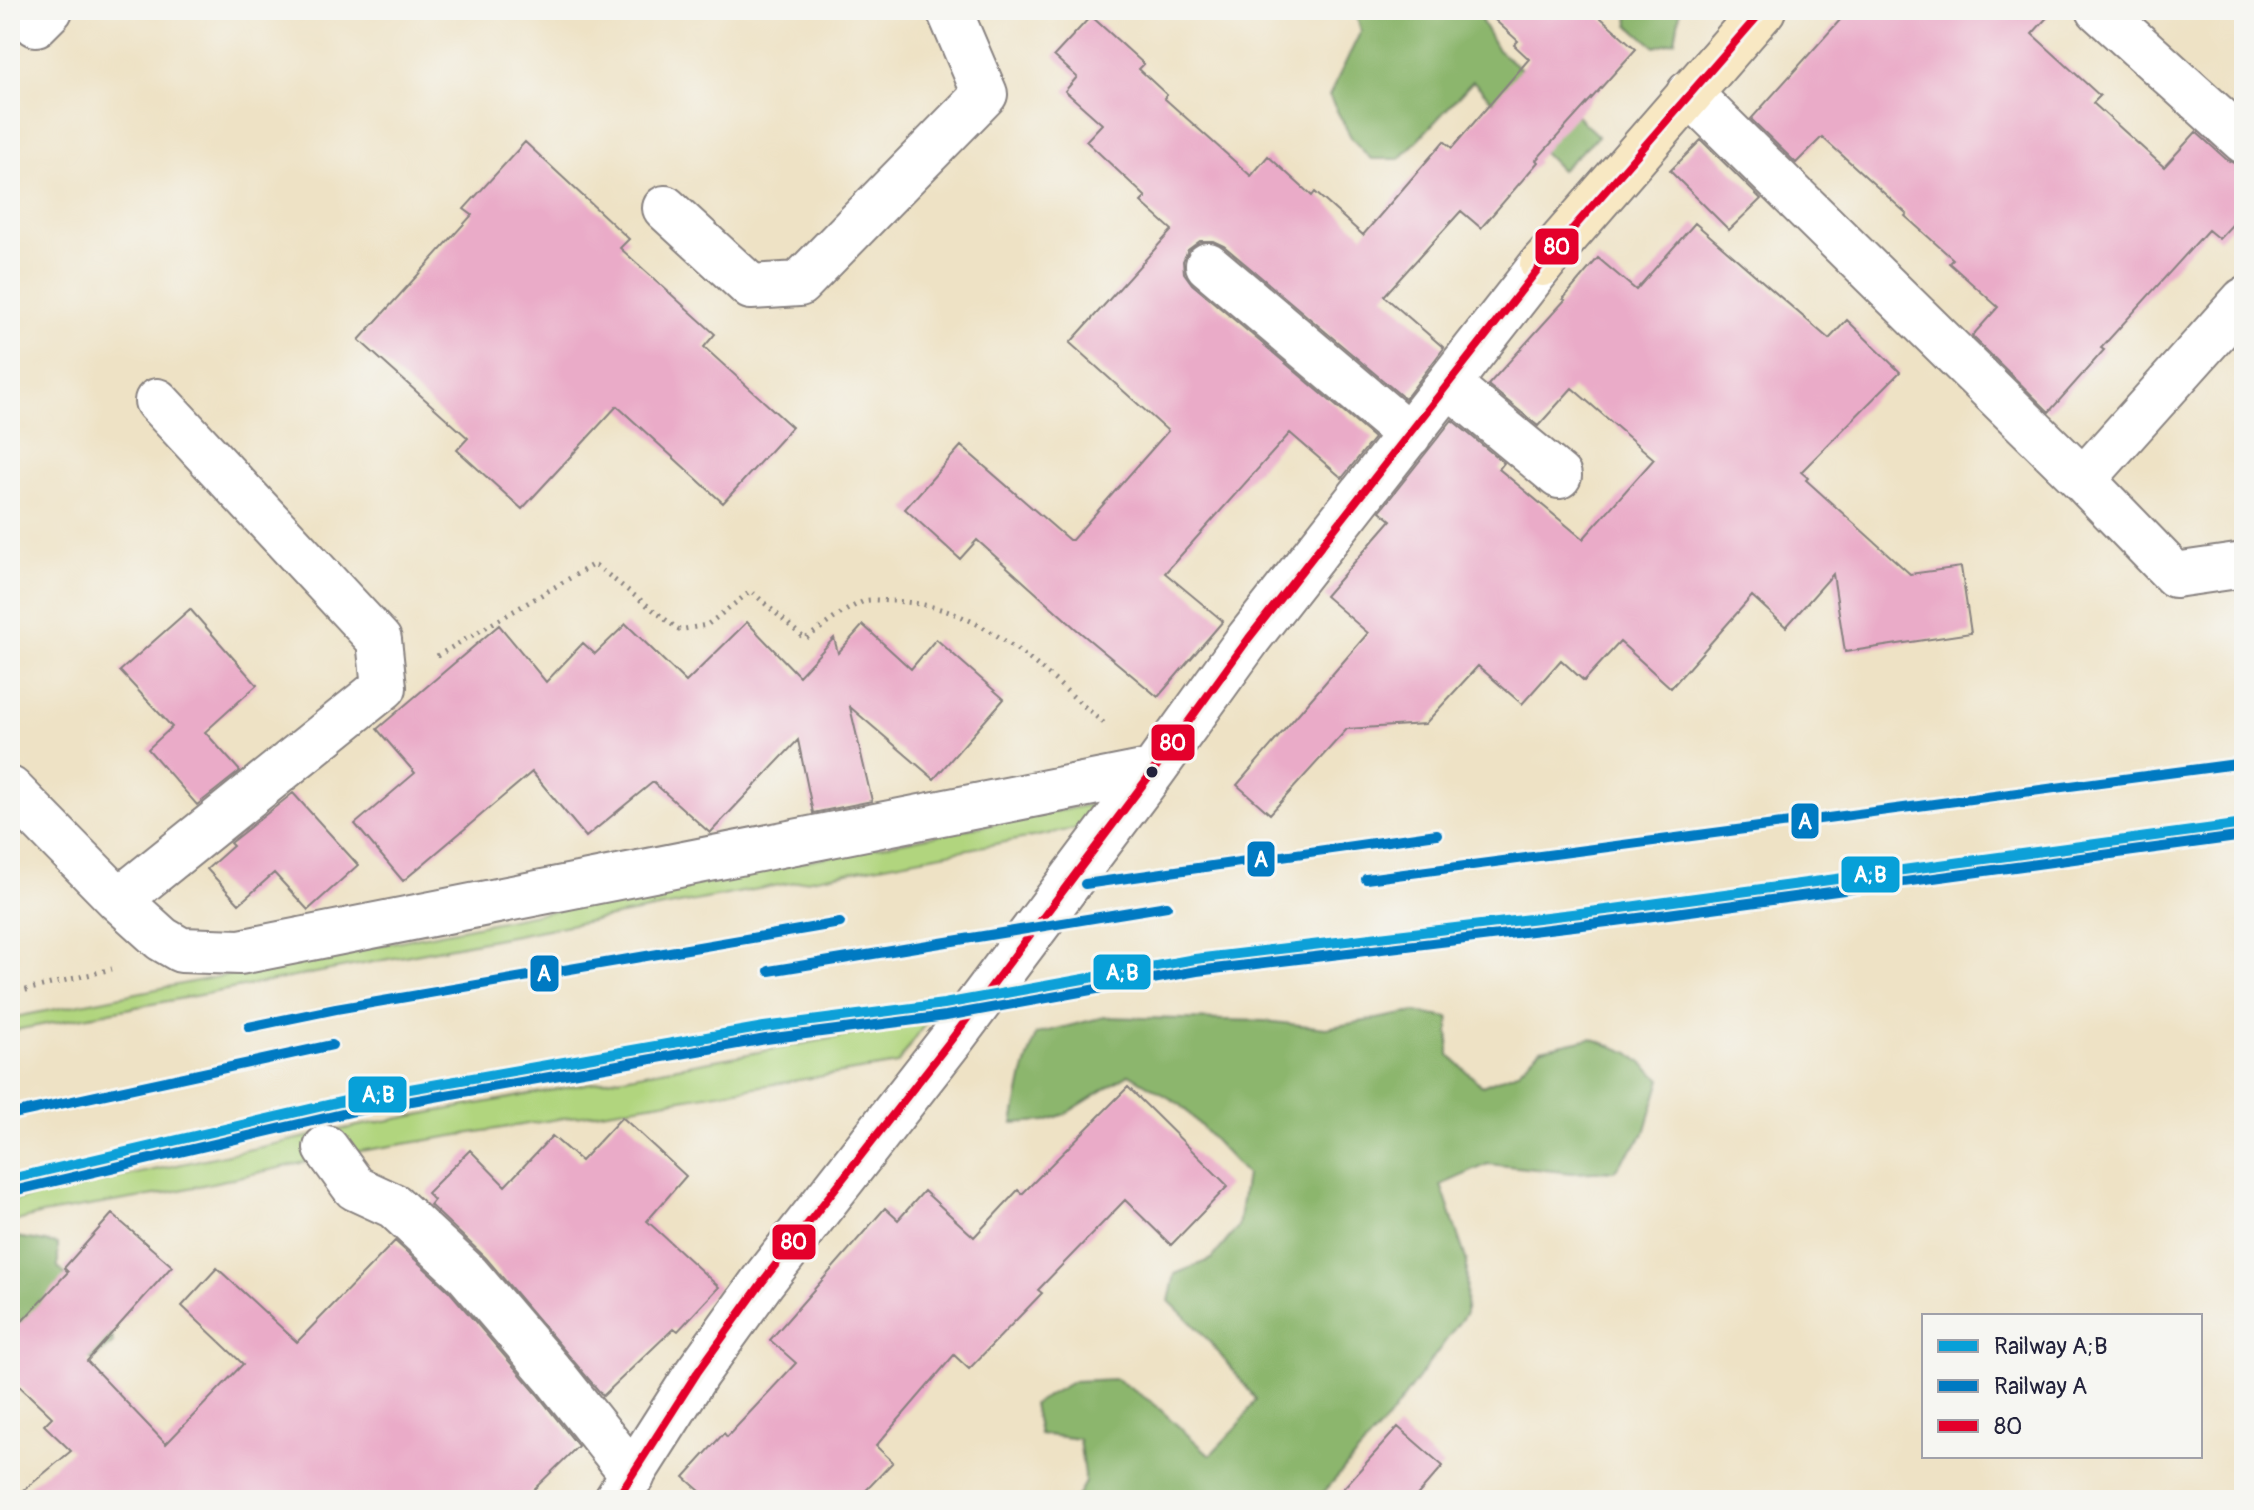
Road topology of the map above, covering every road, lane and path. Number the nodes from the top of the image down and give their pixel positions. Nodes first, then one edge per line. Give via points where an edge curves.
1 (22, 10) edge
2 (50, 10) edge
3 (949, 10) edge
4 (2099, 10) edge
5 (1749, 15) edge
6 (1689, 93) junction
7 (2244, 141) edge
8 (665, 208) dead end
9 (1208, 265) dead end
10 (2244, 300) edge
11 (1448, 384) junction
12 (157, 401) dead end
13 (1409, 435) junction
14 (1559, 476) dead end
15 (2083, 480) junction
16 (2244, 565) edge
17 (384, 687) junction
18 (1153, 771) junction
19 (10, 789) edge
20 (119, 900) junction
21 (181, 950) junction
22 (10, 994) edge
23 (326, 1148) dead end
24 (624, 1488) edge

1 - 2 street via 36,24
3 - 8 street via 985,94 799,284 751,287
4 - 7 street
5 - 6 street
6 - 11 street via 1542,264
6 - 15 street
9 - 13 street
10 - 15 street
11 - 13 street
11 - 14 street
12 - 17 street via 379,640
13 - 18 street via 1249,638
15 - 16 street via 2175,575
17 - 18 path via 594,564 679,630 707,625 751,591 805,639 864,600 944,608 1005,640 1130,745
17 - 20 street
18 - 21 street via 240,952
18 - 24 street via 763,1281
19 - 20 street
20 - 21 street
21 - 22 path
23 - 24 street via 355,1188 394,1206 467,1274 556,1378

